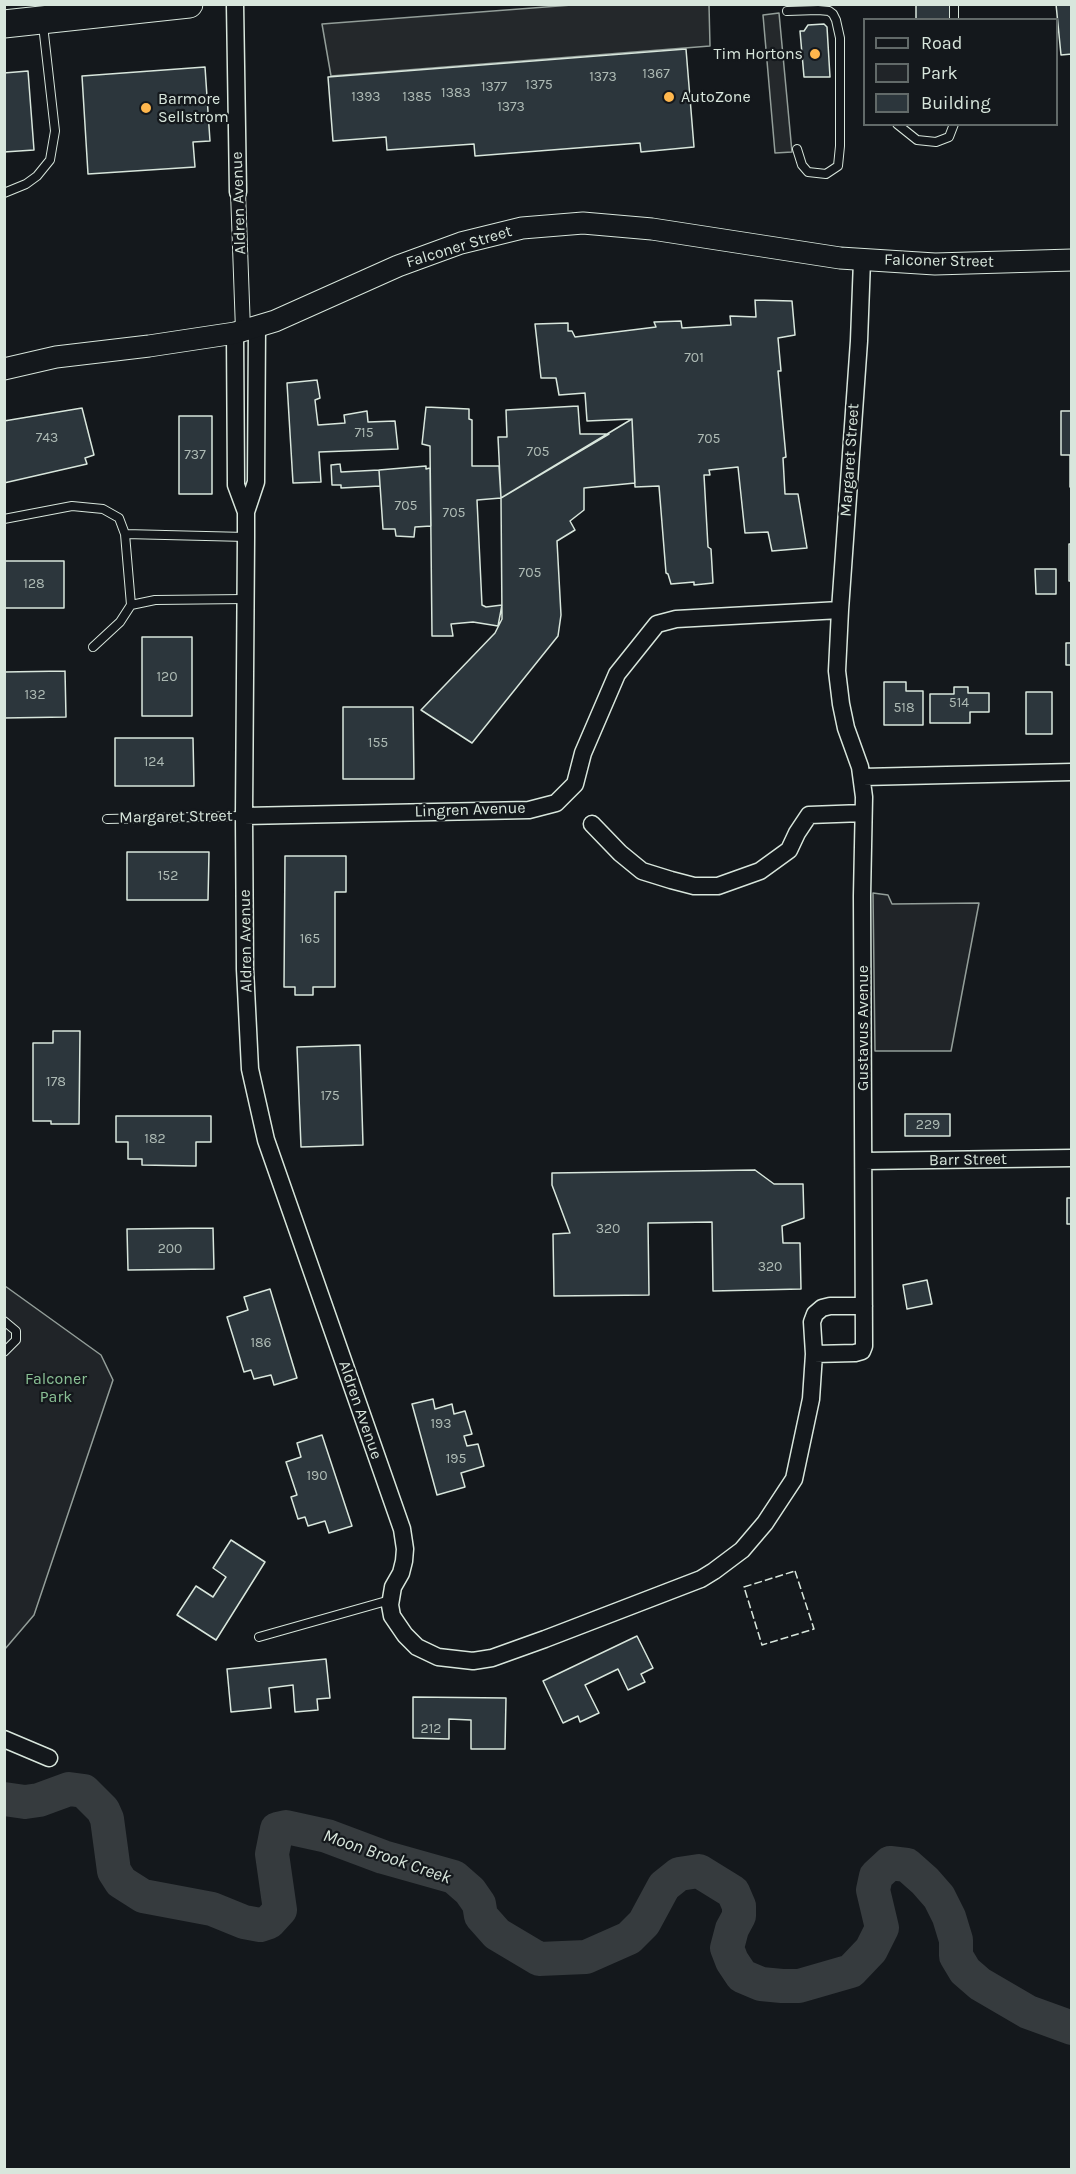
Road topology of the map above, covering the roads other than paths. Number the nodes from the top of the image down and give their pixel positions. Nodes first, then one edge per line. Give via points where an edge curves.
1 (189, 4) edge
2 (235, 4) edge
3 (787, 11) dead end
4 (43, 20) junction
5 (4, 24) edge
6 (900, 126) edge
7 (953, 126) edge
8 (797, 149) dead end
9 (238, 192) joint
10 (4, 193) edge
11 (862, 260) junction
12 (1071, 260) edge
13 (245, 330) junction
14 (4, 369) edge
15 (246, 512) junction
16 (4, 519) edge
17 (125, 534) junction
18 (246, 537) junction
19 (246, 599) junction
20 (131, 605) junction
21 (840, 610) junction
22 (93, 647) dead end
23 (837, 660) joint
24 (1071, 772) edge
25 (862, 777) junction
26 (864, 813) junction
27 (244, 816) junction
28 (107, 819) dead end
29 (592, 824) dead end
30 (1071, 1158) edge
31 (864, 1161) junction
32 (864, 1306) junction
33 (4, 1321) edge
34 (4, 1352) edge
35 (814, 1354) junction
36 (390, 1600) junction
37 (259, 1637) dead end
38 (4, 1739) edge
39 (49, 1758) dead end

1 - 4 main road
2 - 9 street, Aldren Avenue
3 - 8 lane via 829,11 836,20 840,38 838,166 826,174 808,172 801,165
4 - 5 main road
4 - 10 lane via 54,131 51,160 27,184
6 - 7 lane via 917,140 936,142 949,137
9 - 13 street, Aldren Avenue
11 - 12 street, Falconer Street via 935,264
11 - 13 street, Falconer Street via 652,229 583,223 522,228 461,243 398,266 275,321
11 - 21 street, Margaret Street
13 - 14 street, Falconer Street via 56,357
13 - 15 street, Aldren Avenue via 236,484
13 - 15 street, Aldren Avenue via 256,482
15 - 18 street, Aldren Avenue
16 - 17 lane via 72,506 103,509 119,518
17 - 18 lane
17 - 20 lane
18 - 19 street, Aldren Avenue
19 - 20 lane via 155,600
19 - 27 street, Aldren Avenue
20 - 22 lane via 120,622
21 - 23 street, Margaret Street
21 - 27 street, Lingren Avenue via 676,619 657,624 617,674 582,753 575,784 556,803 529,810
23 - 25 street, Gustavus Avenue via 841,704
24 - 25 street
25 - 26 street, Gustavus Avenue
26 - 29 street via 809,815 789,850 760,871 718,886 694,886 642,871
26 - 31 street, Gustavus Avenue
27 - 28 lane, Margaret Street
27 - 36 street, Aldren Avenue via 246,969 254,1092 266,1140 402,1529 404,1561
30 - 31 street, Barr Street
31 - 32 street, Gustavus Avenue
32 - 35 street via 831,1306 818,1311 812,1322
32 - 35 street, Gustavus Avenue via 862,1351
33 - 34 lane via 16,1331 16,1340
35 - 36 street via 812,1399 794,1479 742,1550 701,1579 545,1639 473,1661 438,1657 417,1647 392,1616
36 - 37 lane
38 - 39 street

